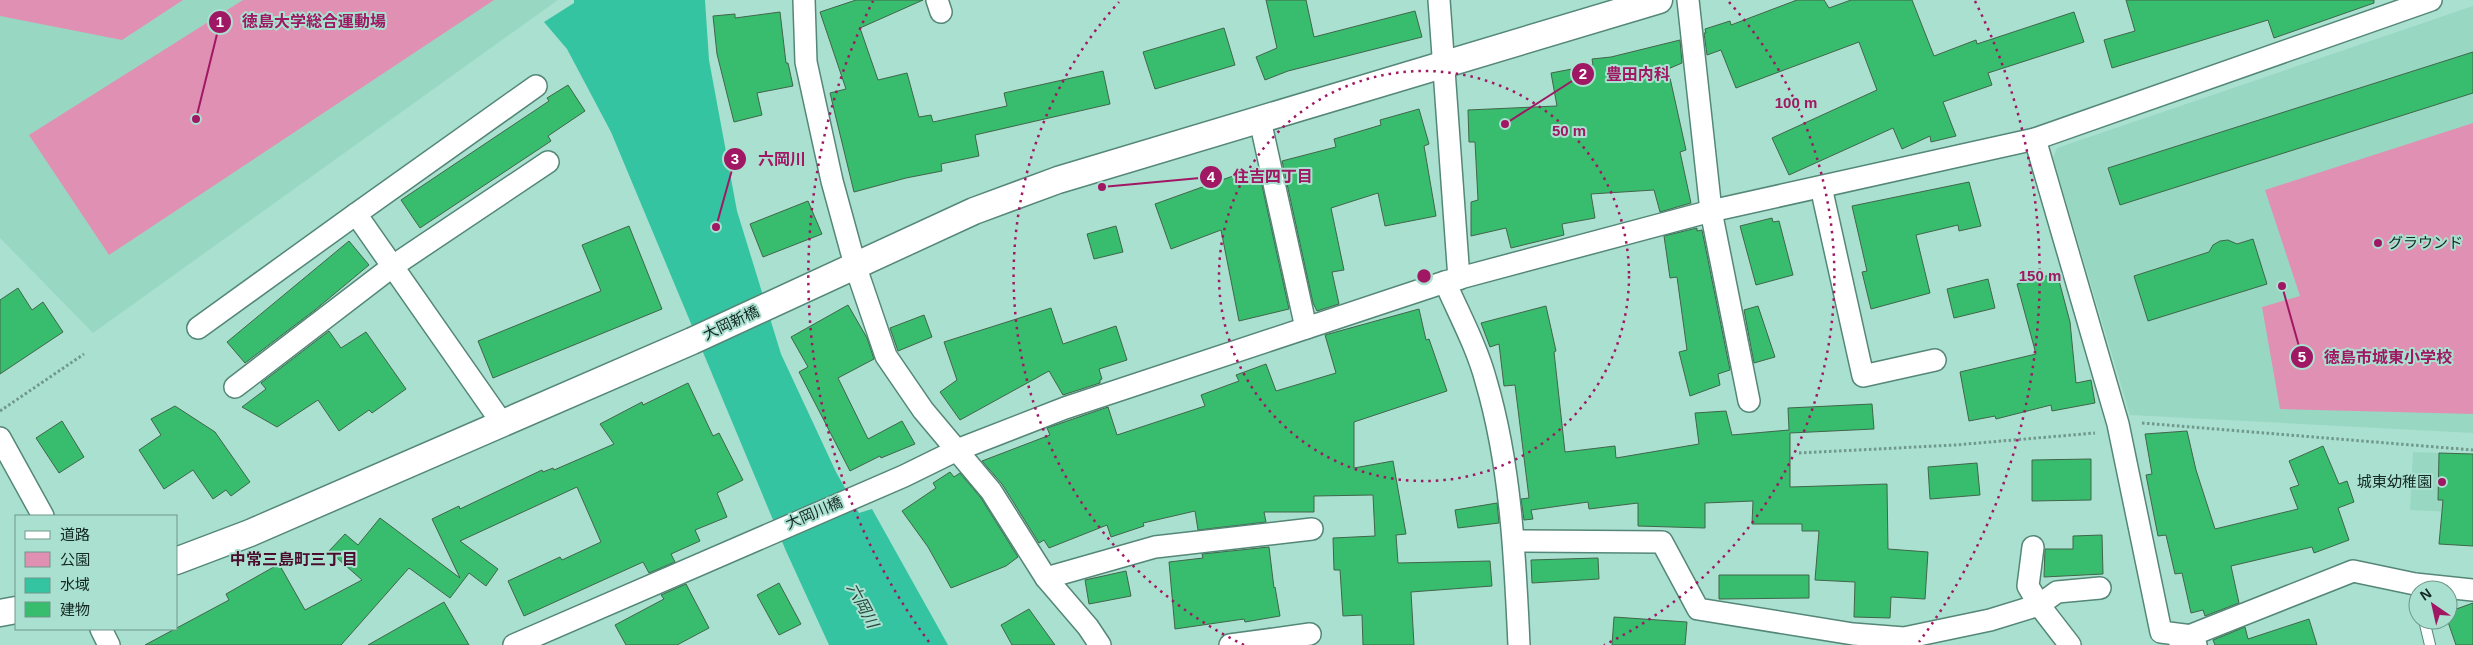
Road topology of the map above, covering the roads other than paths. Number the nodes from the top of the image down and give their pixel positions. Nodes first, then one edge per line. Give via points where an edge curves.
1 (804, 0) edge
2 (1439, 0) edge
3 (1659, 0) edge
4 (1688, 0) edge
5 (2431, 0) edge
6 (1442, 64) junction
7 (536, 86) dead end
8 (1260, 120) junction
9 (2035, 139) junction
10 (548, 162) dead end
11 (1821, 187) junction
12 (1711, 211) junction
13 (356, 214) junction
14 (855, 264) junction
15 (393, 266) junction
16 (1452, 280) junction
17 (198, 328) dead end
18 (1306, 328) junction
19 (1935, 360) dead end
20 (235, 387) dead end
21 (1749, 401) dead end
22 (502, 423) junction
23 (3, 450) edge
24 (957, 450) junction
25 (42, 515) edge
26 (1312, 529) dead end
27 (1514, 541) junction
28 (2033, 546) dead end
29 (178, 560) edge
30 (1046, 578) junction
31 (2408, 587) edge
32 (2100, 588) dead end
33 (2458, 590) edge
34 (2473, 590) edge
35 (2039, 605) junction
36 (15, 610) edge
37 (0, 613) edge
38 (102, 630) edge
39 (2426, 630) edge
40 (1310, 634) dead end
41 (2194, 640) edge
42 (518, 644) edge
43 (109, 645) edge
44 (1100, 645) edge
45 (1230, 645) edge
46 (1519, 645) edge
47 (2070, 645) edge
48 (2160, 645) edge
49 (2430, 645) edge

1 - 14 street via 806,62 832,181
2 - 6 street
3 - 6 street, 大岡新橋
4 - 12 street
5 - 9 street, 大岡川橋
6 - 8 street, 大岡新橋
6 - 16 street
7 - 13 street
8 - 14 street, 大岡新橋 via 1058,180 974,212
8 - 18 street
9 - 11 street, 大岡川橋
9 - 41 street via 2119,427 2161,632
10 - 15 street
11 - 12 street, 大岡川橋
11 - 19 street via 1863,376
12 - 16 street, 大岡川橋
12 - 21 street
13 - 15 street
13 - 17 street
14 - 22 street, 大岡新橋 via 692,341
14 - 24 street via 886,356 923,410
15 - 20 street
15 - 22 street
16 - 18 street, 大岡川橋
16 - 27 street via 1486,379 1498,426
18 - 24 street, 大岡川橋 via 1065,408
22 - 29 street, 大岡新橋 via 250,533
23 - 25 street
24 - 30 street via 991,491
24 - 42 street, 大岡川橋
26 - 30 street via 1155,547
27 - 35 street via 1662,542 1698,609 1853,634 1904,638 1990,620
27 - 46 street
28 - 35 street via 2028,586
30 - 44 street
31 - 41 street via 2353,571
32 - 35 street via 2057,592
33 - 34 street
35 - 47 street
36 - 37 street
38 - 43 street
39 - 49 lane
40 - 45 street
41 - 48 street

